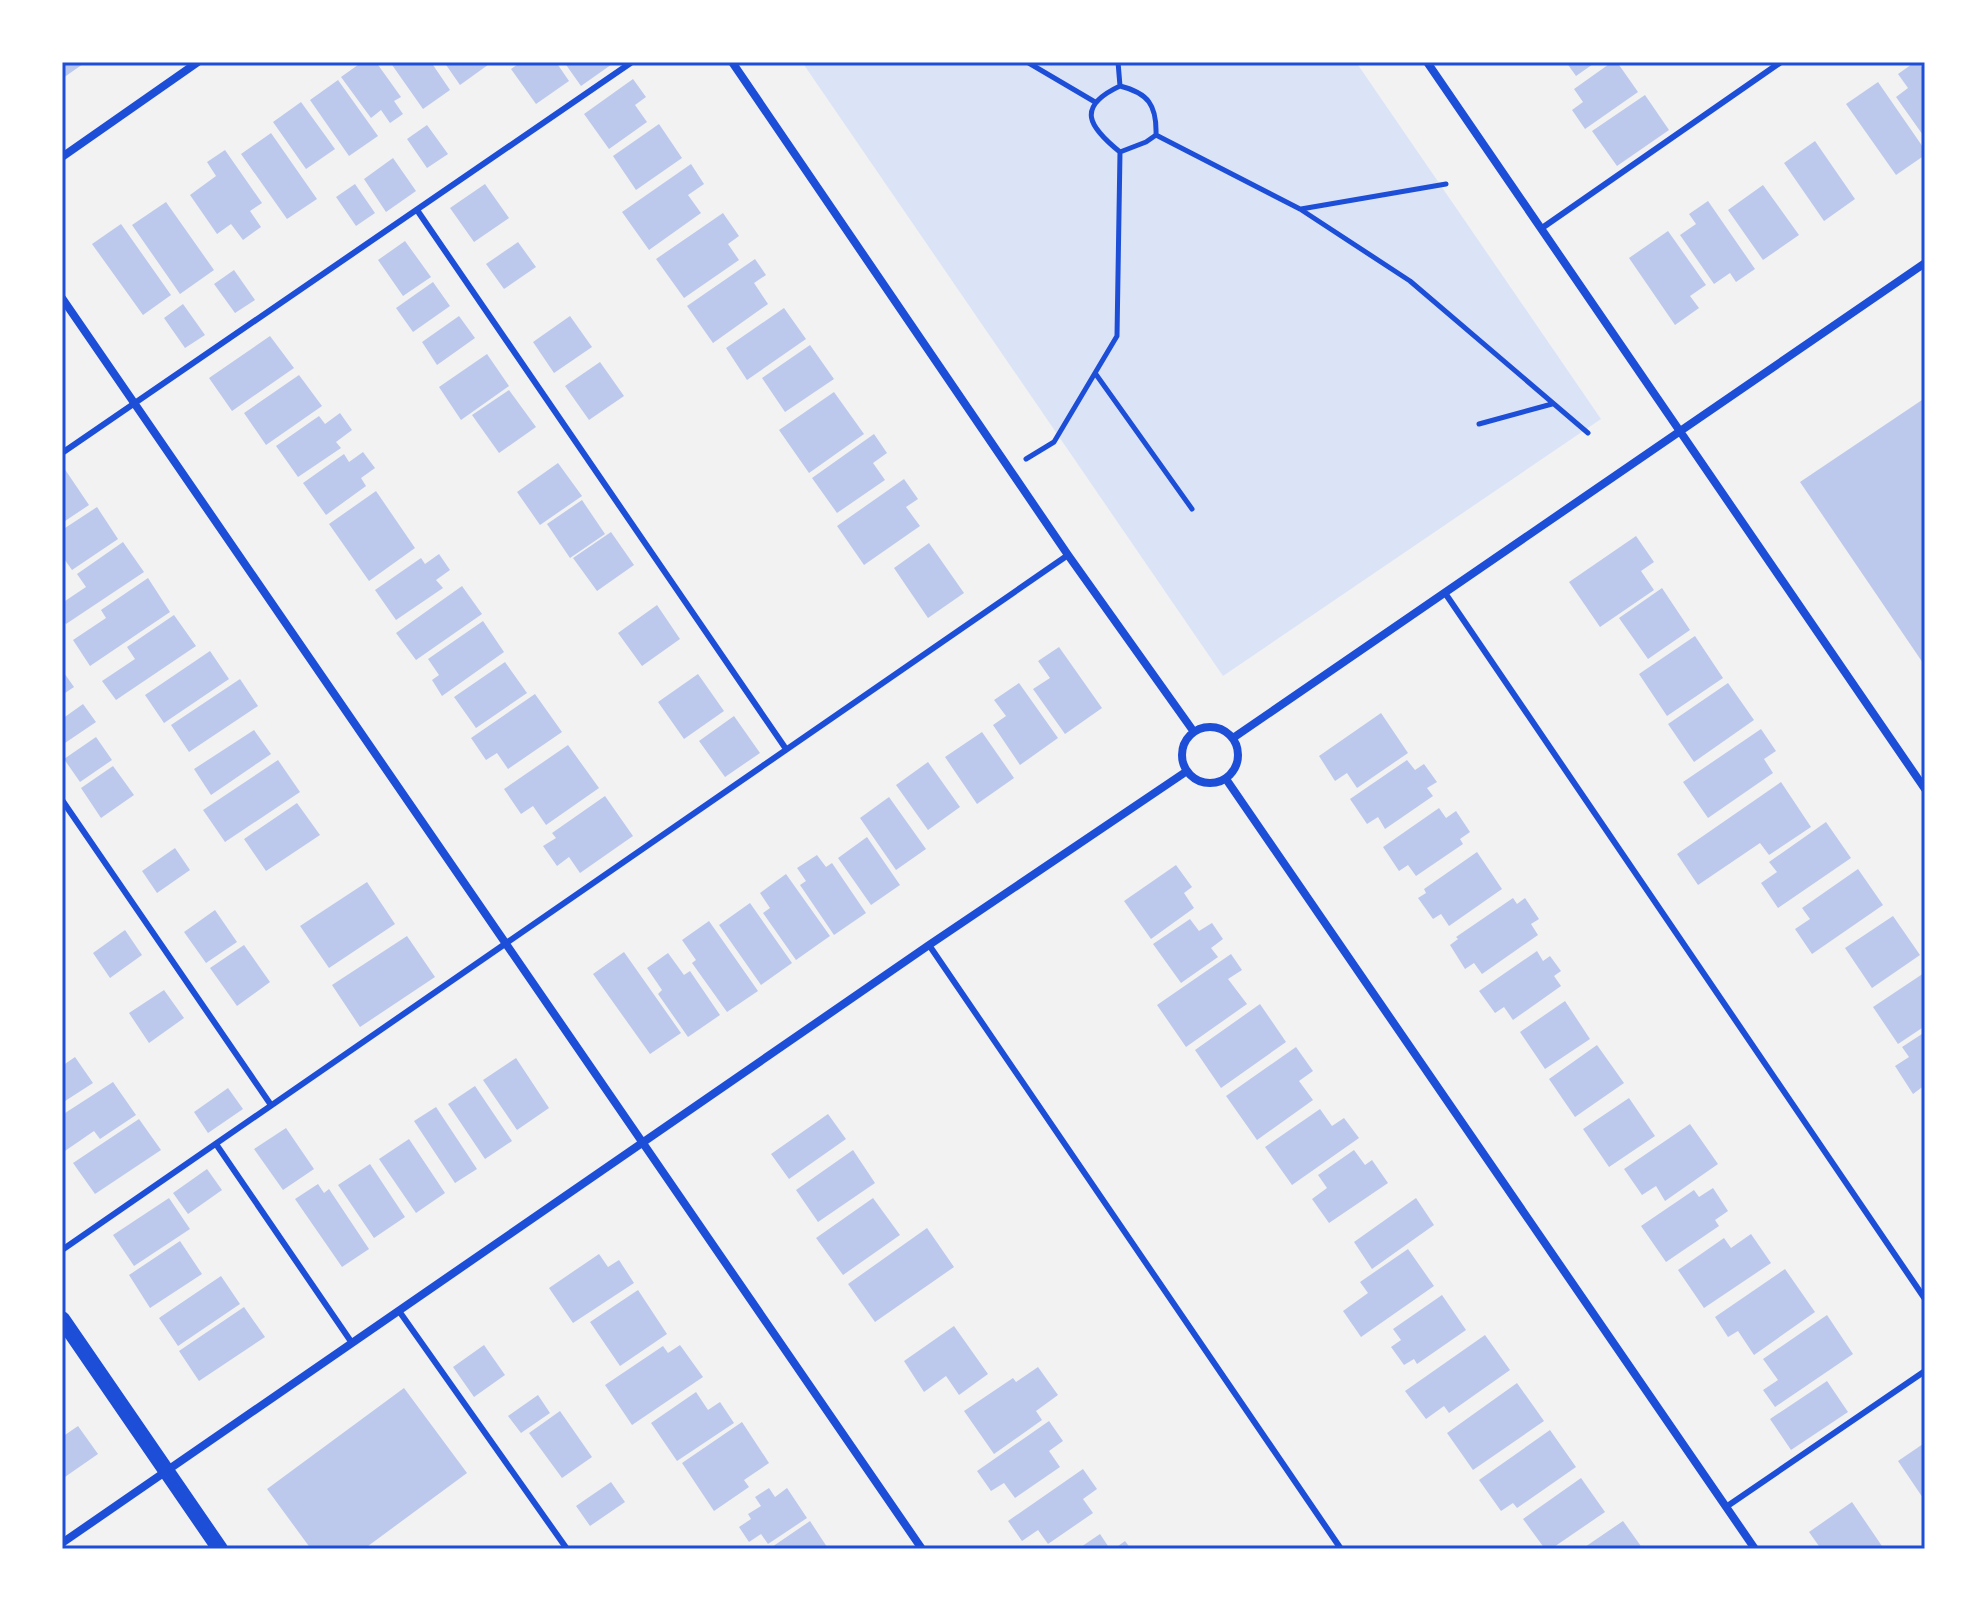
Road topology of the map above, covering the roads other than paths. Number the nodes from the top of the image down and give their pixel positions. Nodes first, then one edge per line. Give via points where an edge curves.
1 (198, 62) edge
2 (632, 62) edge
3 (732, 62) edge
4 (1427, 62) edge
5 (1781, 62) edge
6 (62, 157) edge
7 (417, 210) junction
8 (1542, 228) junction
9 (1925, 263) edge
10 (62, 298) edge
11 (134, 403) junction
12 (1679, 432) junction
13 (62, 453) edge
14 (1068, 555) junction
15 (1445, 593) junction
16 (1194, 732) junction
17 (1233, 738) junction
18 (786, 749) junction
19 (1187, 771) junction
20 (1226, 779) junction
21 (1925, 789) edge
22 (62, 800) edge
23 (506, 942) junction
24 (929, 945) junction
25 (271, 1105) junction
26 (644, 1142) junction
27 (216, 1144) junction
28 (62, 1250) edge
29 (1925, 1299) edge
30 (399, 1311) junction
31 (62, 1319) edge
32 (352, 1343) junction
33 (1925, 1371) edge
34 (166, 1471) junction
35 (1726, 1507) junction
36 (62, 1543) edge
37 (220, 1549) edge
38 (567, 1549) edge
39 (922, 1549) edge
40 (1341, 1549) edge
41 (1755, 1549) edge

1 - 6 street
2 - 7 lane
3 - 14 street
4 - 8 street
5 - 8 lane
7 - 11 lane
7 - 18 lane
8 - 12 street
9 - 12 street
10 - 11 street
11 - 13 lane
11 - 23 street
12 - 15 street
12 - 21 street
14 - 16 street
14 - 18 lane
15 - 17 street
15 - 29 lane
16 - 17 street via 1219,728
16 - 19 street via 1182,755
17 - 20 street via 1239,756
18 - 23 lane
19 - 20 street via 1209,784
19 - 24 street
20 - 35 street
22 - 25 lane
23 - 25 lane
23 - 26 street
24 - 26 street
24 - 40 lane
25 - 27 lane
26 - 30 street
26 - 39 street
27 - 28 lane
27 - 32 lane
30 - 32 street
30 - 38 lane
31 - 34 main road
32 - 34 street
33 - 35 lane
34 - 36 street
34 - 37 main road
35 - 41 street

